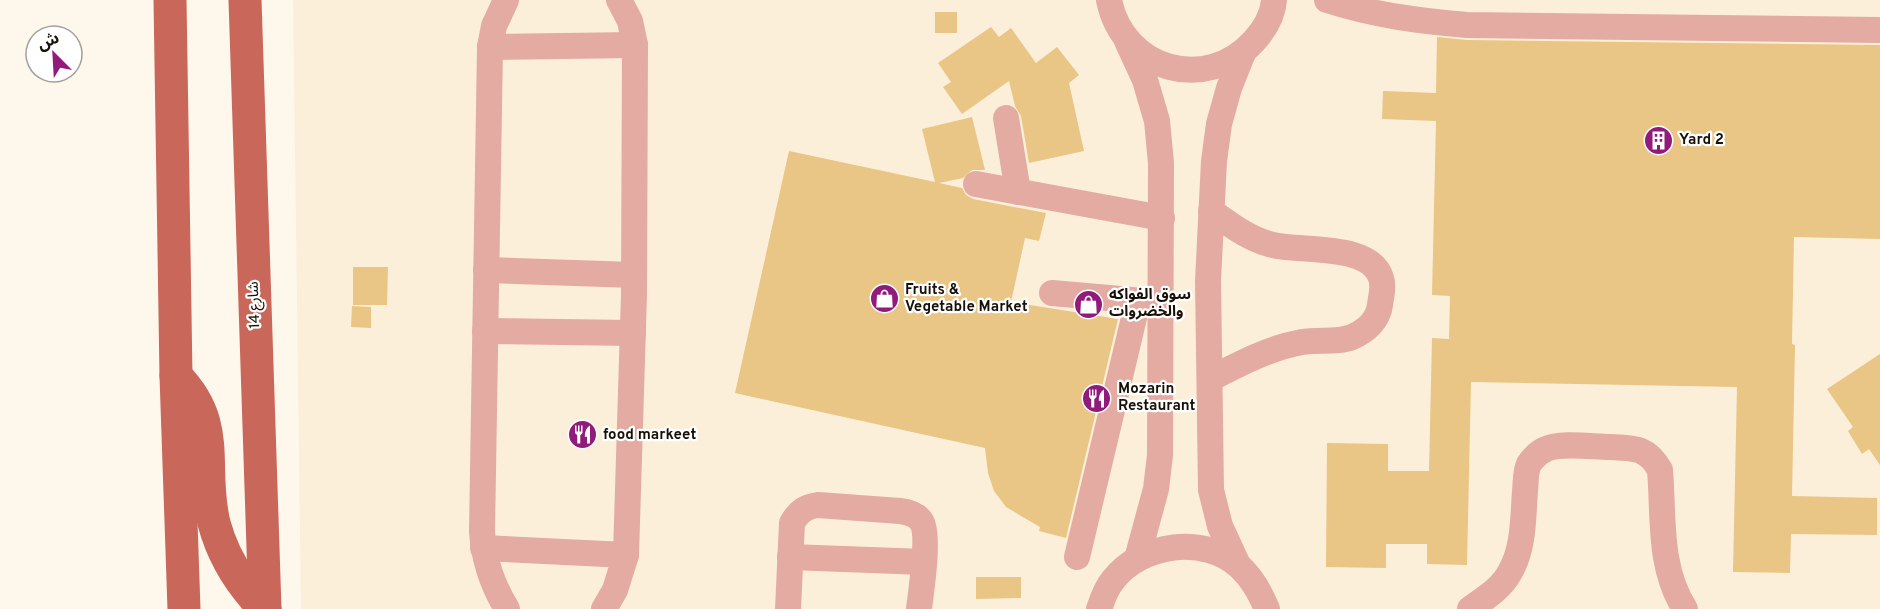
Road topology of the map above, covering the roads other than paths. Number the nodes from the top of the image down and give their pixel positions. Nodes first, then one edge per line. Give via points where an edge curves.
1 (170, 0) edge
2 (245, 0) edge
3 (506, 0) edge
4 (619, 0) edge
5 (1109, 0) edge
6 (1274, 0) edge
7 (1327, 0) edge
8 (1880, 30) edge
9 (1127, 41) junction
10 (635, 45) junction
11 (490, 47) junction
12 (1243, 53) junction
13 (1006, 118) dead end
14 (976, 184) dead end
15 (1018, 192) junction
16 (1211, 211) junction
17 (1162, 218) junction
18 (486, 270) junction
19 (634, 275) junction
20 (1052, 293) dead end
21 (1150, 302) junction
22 (485, 331) junction
23 (633, 333) junction
24 (176, 376) junction
25 (1210, 379) junction
26 (483, 548) junction
27 (626, 555) junction
28 (790, 557) junction
29 (1077, 557) dead end
30 (1137, 559) junction
31 (924, 562) junction
32 (1238, 565) junction
33 (184, 609) edge
34 (265, 609) edge
35 (507, 609) edge
36 (604, 609) edge
37 (788, 609) edge
38 (919, 609) edge
39 (1099, 609) edge
40 (1267, 609) edge
41 (1470, 609) edge
42 (1685, 609) edge

1 - 24 main road
2 - 34 main road, شارع 14
3 - 11 street
4 - 10 street via 630,21
5 - 9 street via 1113,17
6 - 12 street via 1262,33
7 - 8 street via 1381,15 1467,25
9 - 12 street via 1152,61 1182,70 1214,68
9 - 17 street via 1145,80 1157,121
10 - 11 street
10 - 19 street
11 - 18 street
12 - 16 street via 1219,124
13 - 15 street
14 - 15 street
15 - 17 street
16 - 25 street
16 - 25 street via 1247,237 1269,244 1362,257 1374,264 1382,286 1378,316 1365,330 1350,338 1283,346
17 - 21 street
18 - 19 street
18 - 22 street
19 - 23 street
20 - 21 street
21 - 29 street
21 - 30 street via 1161,455
22 - 23 street
22 - 26 street
23 - 27 street
24 - 33 main road
24 - 34 main road via 188,388 204,418 214,521 227,560
25 - 32 street via 1211,490 1220,526
26 - 27 street
26 - 35 street via 496,591
27 - 36 street via 615,590
28 - 31 street
28 - 31 street via 792,523 807,506 818,505 912,513 925,530
28 - 37 street
30 - 32 street via 1162,549 1189,546 1215,552
30 - 39 street via 1113,579
31 - 38 street
32 - 40 street via 1256,585
41 - 42 street via 1497,590 1510,574 1518,556 1528,466 1535,455 1558,446 1631,448 1654,459 1660,470 1665,555 1670,578

